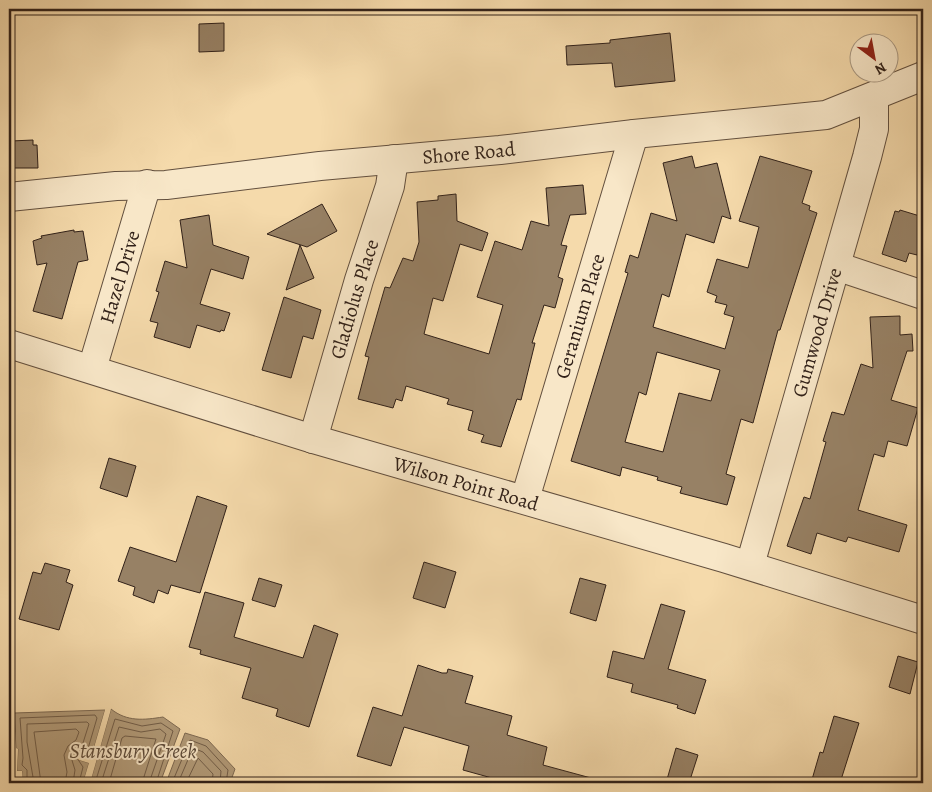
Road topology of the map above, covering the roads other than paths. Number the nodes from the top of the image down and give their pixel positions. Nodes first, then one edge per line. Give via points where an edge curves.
1 (923, 76) edge
2 (874, 98) junction
3 (634, 134) junction
4 (394, 159) junction
5 (147, 184) junction
6 (9, 197) edge
7 (836, 266) junction
8 (923, 295) edge
9 (9, 344) edge
10 (92, 370) junction
11 (314, 439) junction
12 (524, 498) junction
13 (750, 565) junction
14 (923, 620) edge

1 - 2 street, Shore Road
2 - 3 street, Shore Road via 826,115
2 - 7 street, Gumwood Drive via 874,129
3 - 4 street, Shore Road
3 - 12 street, Geranium Place
4 - 5 street, Shore Road via 166,185
4 - 11 street, Gladiolus Place via 390,186 359,280
5 - 6 street, Shore Road
5 - 10 street, Hazel Drive
7 - 8 street
7 - 13 street, Gumwood Drive
9 - 10 street, Wilson Point Road
10 - 11 street, Wilson Point Road
11 - 12 street, Wilson Point Road
12 - 13 street, Wilson Point Road
13 - 14 street, Wilson Point Road

